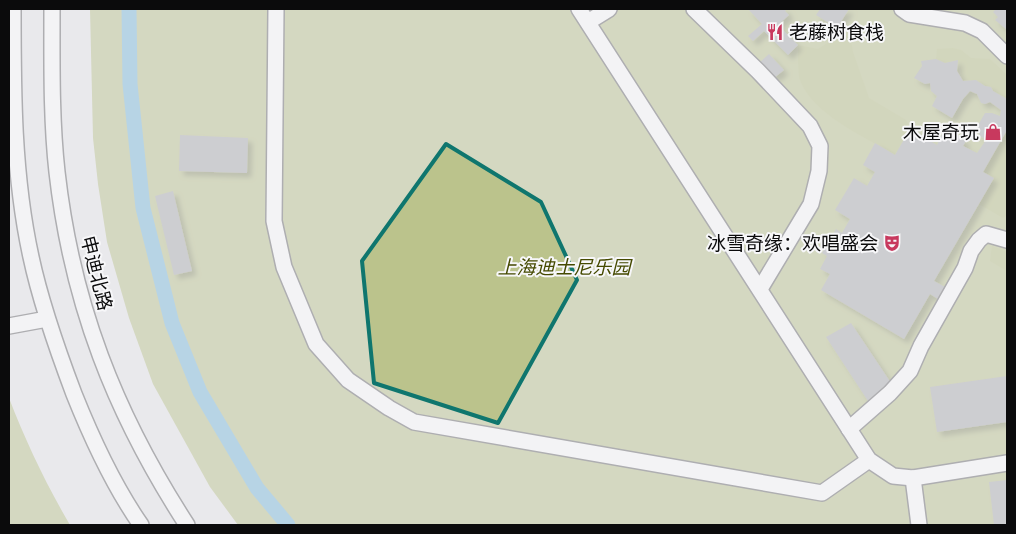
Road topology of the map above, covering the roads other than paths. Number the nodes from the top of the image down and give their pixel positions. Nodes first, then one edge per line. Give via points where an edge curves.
1 (13, 9) edge
2 (52, 9) edge
3 (276, 9) edge
4 (579, 9) edge
5 (609, 9) edge
6 (694, 9) edge
7 (902, 9) edge
8 (588, 22) junction
9 (1007, 56) edge
10 (1004, 239) edge
11 (760, 289) junction
12 (47, 319) junction
13 (9, 326) edge
14 (849, 429) junction
15 (869, 460) junction
16 (1007, 463) edge
17 (914, 478) junction
18 (141, 525) edge
19 (187, 525) edge
20 (919, 525) edge

1 - 12 street via 16,160 31,257
2 - 19 street, 申迪北路 via 57,172 74,270 103,366 124,414
3 - 15 street via 274,221 284,267 316,344 348,380 414,422 822,493
4 - 8 street
5 - 8 street
6 - 11 street via 810,126 820,146 819,171 811,204
7 - 9 street via 909,14 965,23 982,31
8 - 11 street
10 - 14 street via 986,234 979,240 910,371
11 - 14 street
12 - 13 street
12 - 18 street via 89,432
14 - 15 street
15 - 17 street via 892,476
16 - 17 street
17 - 20 street

